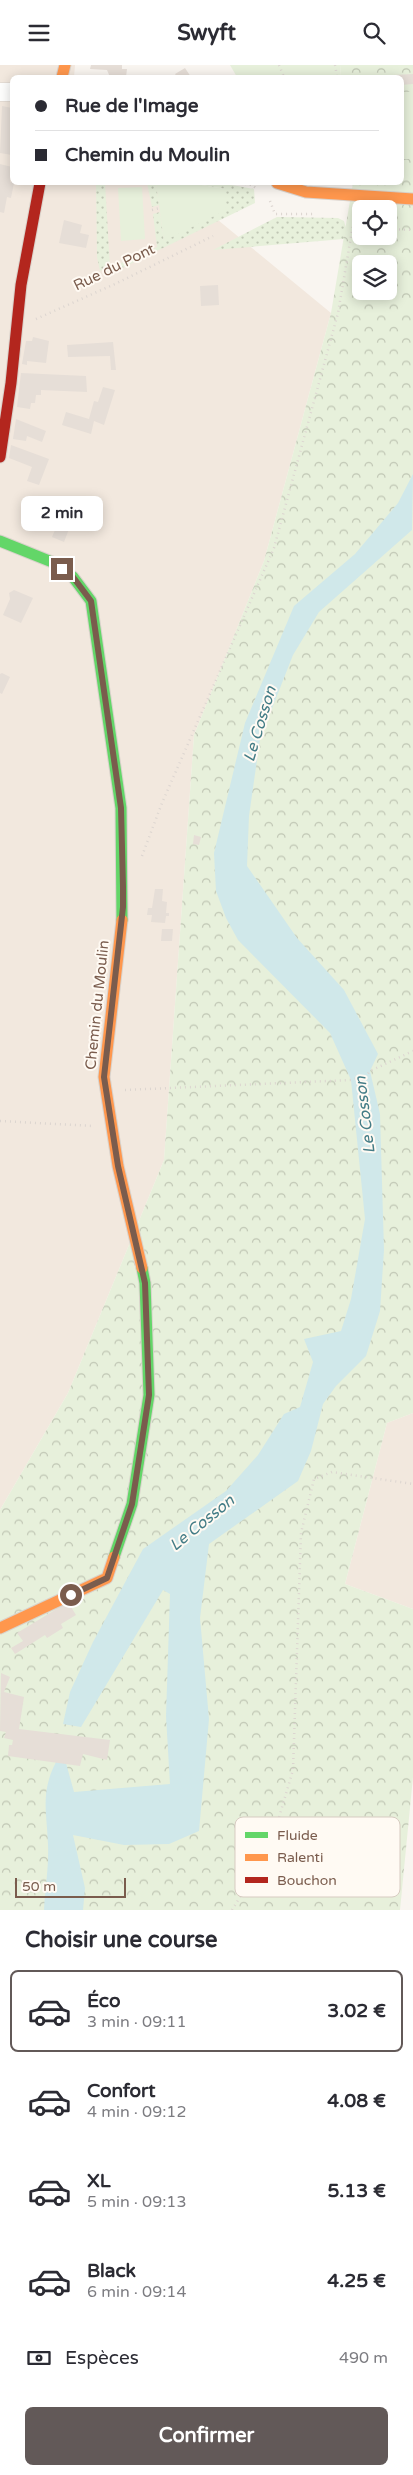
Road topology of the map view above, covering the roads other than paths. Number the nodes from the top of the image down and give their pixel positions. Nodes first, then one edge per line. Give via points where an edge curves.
1 (40, 185) edge
2 (283, 185) edge
3 (408, 199) edge
4 (6, 385) edge
5 (0, 457) edge
6 (0, 541) edge
7 (0, 1628) edge

1 - 4 street
2 - 3 street via 306,192
4 - 5 street
6 - 7 street, Chemin du Moulin via 52,562 73,577 91,601 121,818 123,907 104,1077 118,1166 145,1283 149,1395 132,1504 107,1578

